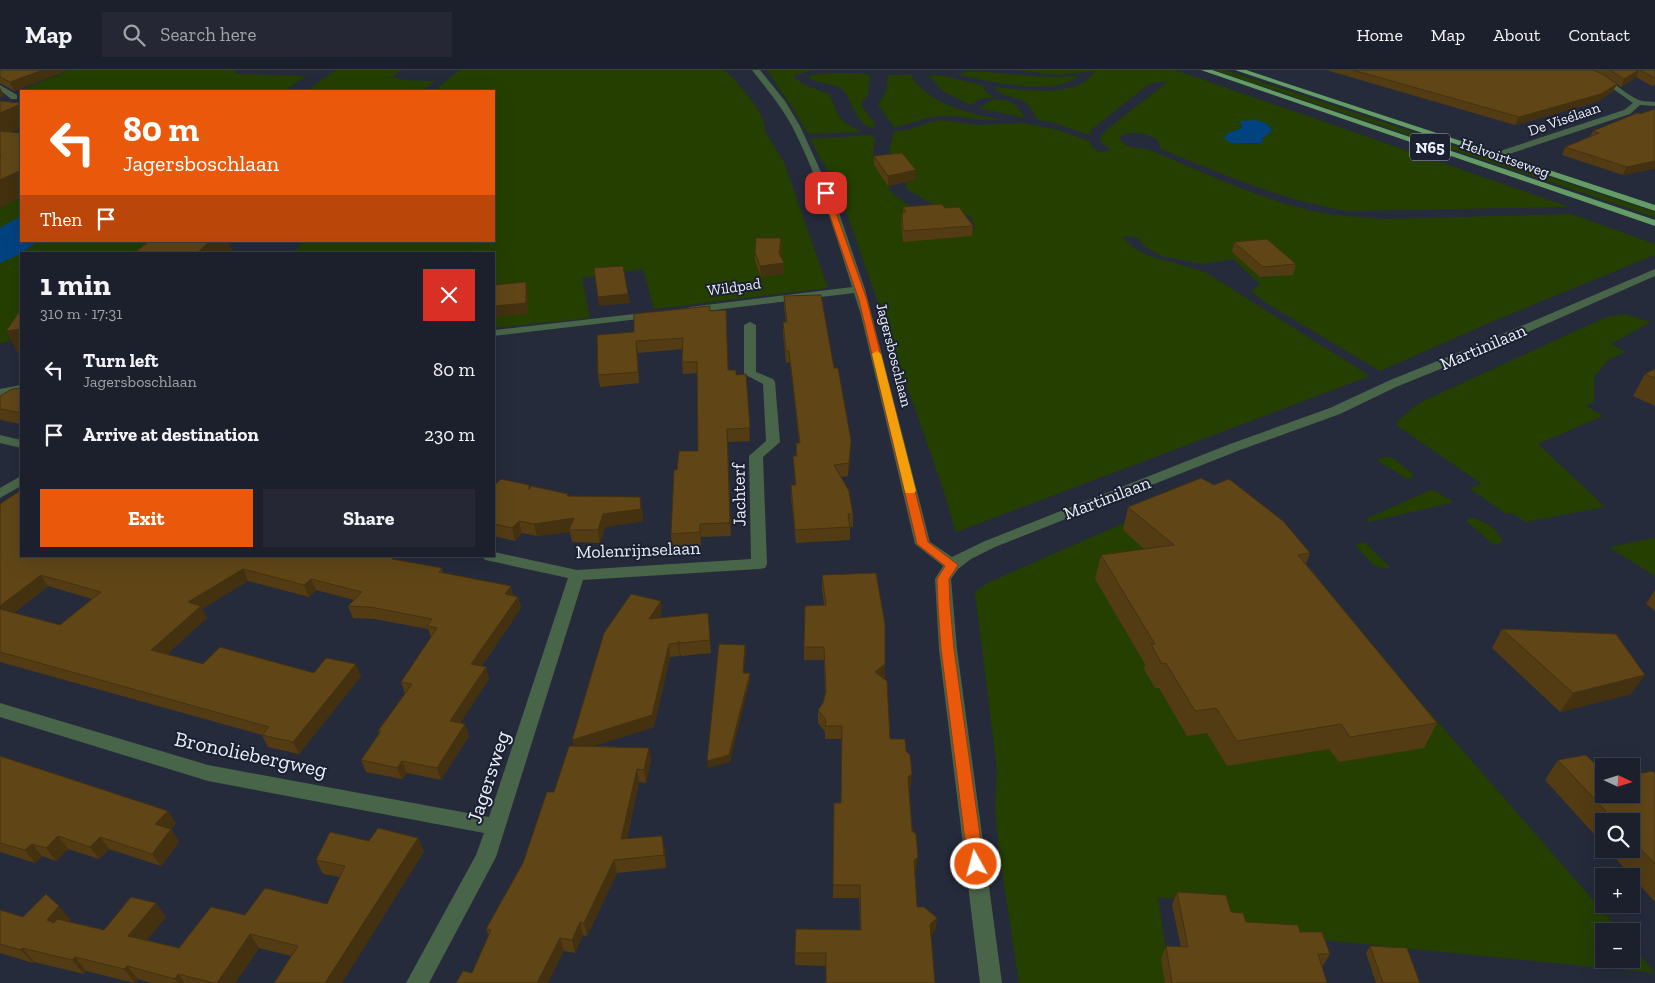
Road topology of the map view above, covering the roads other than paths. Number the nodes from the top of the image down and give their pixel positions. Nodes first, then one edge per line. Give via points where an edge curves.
1 (756, 70) edge
2 (1205, 70) edge
3 (1238, 70) edge
4 (1582, 70) edge
5 (0, 87) edge
6 (14, 97) dead end
7 (1638, 103) junction
8 (1655, 104) edge
9 (1497, 155) junction
10 (1655, 208) edge
11 (1655, 223) edge
12 (1655, 272) edge
13 (860, 288) junction
14 (681, 311) edge
15 (662, 314) edge
16 (750, 325) dead end
17 (495, 333) edge
18 (20, 389) edge
19 (0, 394) edge
20 (0, 439) edge
21 (20, 444) edge
22 (20, 481) edge
23 (0, 494) edge
24 (495, 557) edge
25 (759, 564) joint
26 (952, 565) junction
27 (577, 575) junction
28 (0, 710) edge
29 (497, 827) junction
30 (417, 983) edge
31 (991, 983) edge

1 - 13 street, Jagersboschlaan via 796,126 832,207
2 - 11 main road, Helvoirtseweg / N65
3 - 9 main road, Helvoirtseweg / N65
4 - 7 street via 1605,79
5 - 6 street
7 - 8 street
7 - 9 street, De Visélaan via 1627,112
9 - 10 main road, Helvoirtseweg / N65
12 - 26 street, Martinilaan via 1335,411 990,544
13 - 14 street, Wildpad
13 - 26 street, Jagersboschlaan via 923,544
15 - 17 street
16 - 25 street, Jachterf via 750,374 769,382 773,442 756,456
18 - 19 street
20 - 21 street
22 - 23 street
24 - 27 street, Molenrijnselaan
25 - 27 street, Molenrijnselaan
26 - 31 street via 943,579 948,649
27 - 29 street, Jagersweg
28 - 29 street, Bronoliebergweg via 208,773
29 - 30 street, Jagersweg via 475,880

